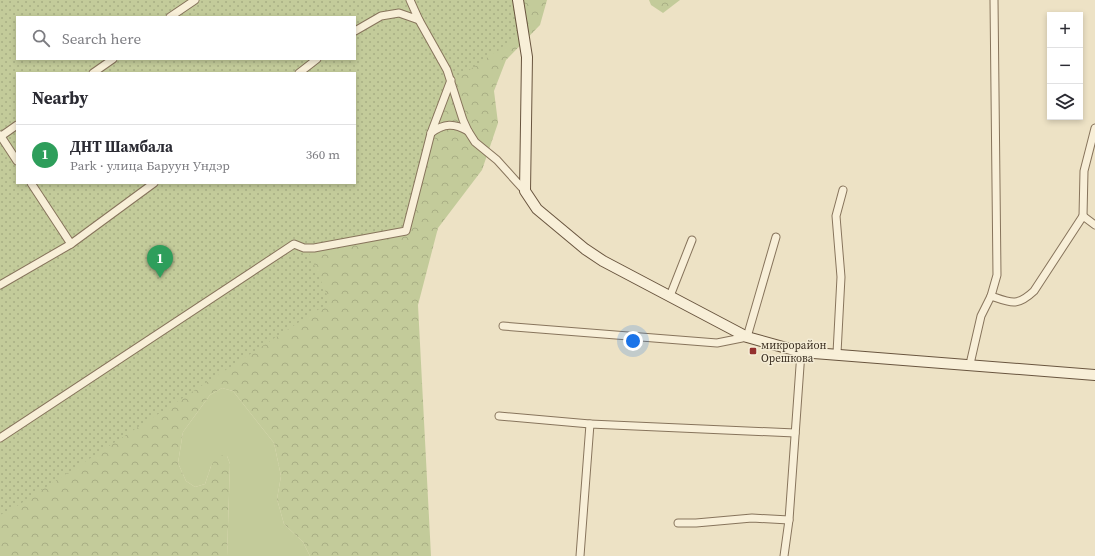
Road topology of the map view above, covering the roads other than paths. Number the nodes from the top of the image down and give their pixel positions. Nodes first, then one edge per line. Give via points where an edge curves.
1 (194, 0) edge
2 (410, 0) edge
3 (518, 0) edge
4 (994, 0) edge
5 (171, 16) edge
6 (418, 20) junction
7 (356, 30) edge
8 (112, 60) edge
9 (316, 60) edge
10 (94, 72) edge
11 (300, 72) edge
12 (451, 80) junction
13 (16, 126) edge
14 (1095, 128) edge
15 (468, 131) junction
16 (431, 133) junction
17 (0, 136) edge
18 (16, 160) edge
19 (32, 184) edge
20 (153, 184) edge
21 (843, 190) dead end
22 (525, 192) junction
23 (1083, 216) junction
24 (1095, 225) edge
25 (776, 237) dead end
26 (692, 240) dead end
27 (71, 244) junction
28 (0, 285) edge
29 (670, 296) junction
30 (990, 296) junction
31 (503, 326) dead end
32 (747, 337) junction
33 (801, 352) junction
34 (837, 353) junction
35 (970, 364) junction
36 (1095, 375) edge
37 (499, 416) dead end
38 (590, 424) junction
39 (794, 433) junction
40 (0, 438) edge
41 (789, 520) junction
42 (678, 523) dead end
43 (580, 556) edge
44 (784, 556) edge

1 - 5 street
2 - 6 street
3 - 22 street via 527,57
4 - 30 street via 997,275
6 - 7 street via 399,13 381,16
6 - 12 street
8 - 10 street
9 - 11 street
12 - 15 street
12 - 16 street
13 - 17 street
14 - 23 street via 1084,171
15 - 16 street via 449,124
15 - 22 street
16 - 40 street via 406,231 314,248 294,244
17 - 18 street
19 - 27 street
20 - 27 street
21 - 34 street via 836,216 841,277
22 - 29 street via 537,209 585,249
23 - 24 street
23 - 30 street via 1034,291 1026,298 1018,303 1009,303
25 - 32 street
26 - 29 street
27 - 28 street
29 - 32 street
30 - 35 street via 981,316
31 - 32 street via 717,343
32 - 33 street
33 - 34 street
33 - 39 street
34 - 35 street
35 - 36 street
37 - 38 street
38 - 39 street
38 - 43 street
39 - 41 street
41 - 42 street via 752,518
41 - 44 street

